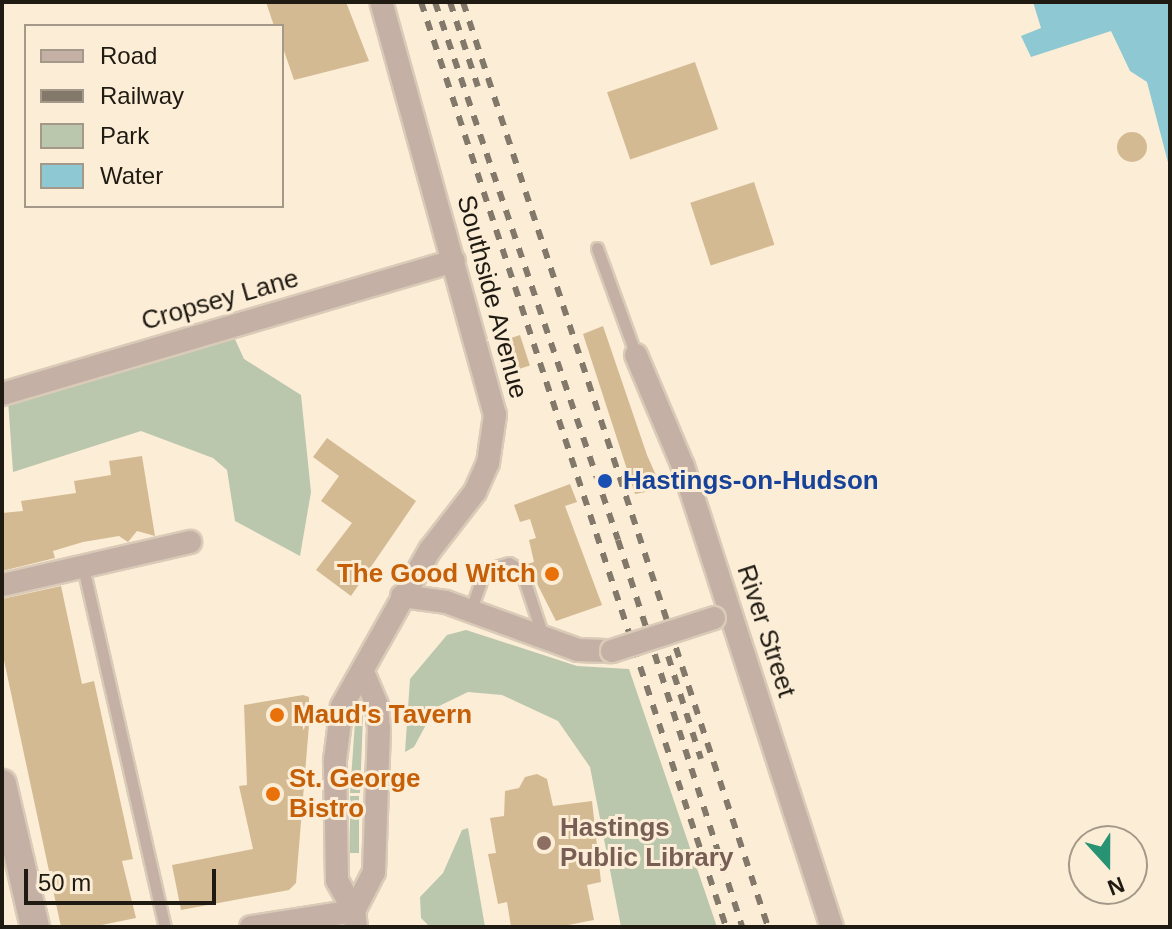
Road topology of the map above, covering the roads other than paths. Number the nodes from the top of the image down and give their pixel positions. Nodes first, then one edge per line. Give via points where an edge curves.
1 (381, 2) edge
2 (597, 248) dead end
3 (454, 261) junction
4 (636, 355) joint
5 (2, 394) edge
6 (190, 542) dead end
7 (83, 567) junction
8 (2, 585) edge
9 (402, 596) junction
10 (471, 609) junction
11 (723, 615) junction
12 (543, 637) junction
13 (364, 674) junction
14 (2, 784) edge
15 (355, 919) edge
16 (35, 927) edge
17 (165, 927) edge
18 (251, 927) edge
19 (832, 927) edge

1 - 3 street, Southside Avenue
2 - 4 lane
3 - 5 street, Cropsey Lane
3 - 9 street, Southside Avenue via 490,388 494,434 475,492
4 - 11 street, River Street via 683,466
6 - 7 street
7 - 8 street
7 - 17 lane
9 - 10 street
9 - 13 street, Southside Avenue
10 - 12 street
10 - 12 lane via 485,570 509,563 521,570
11 - 12 street, bridge via 612,651 578,650
11 - 19 street, River Street
13 - 15 street via 377,705 379,729 374,872
13 - 15 street, Southside Avenue via 342,706 335,760 337,880
14 - 16 street
15 - 18 street

